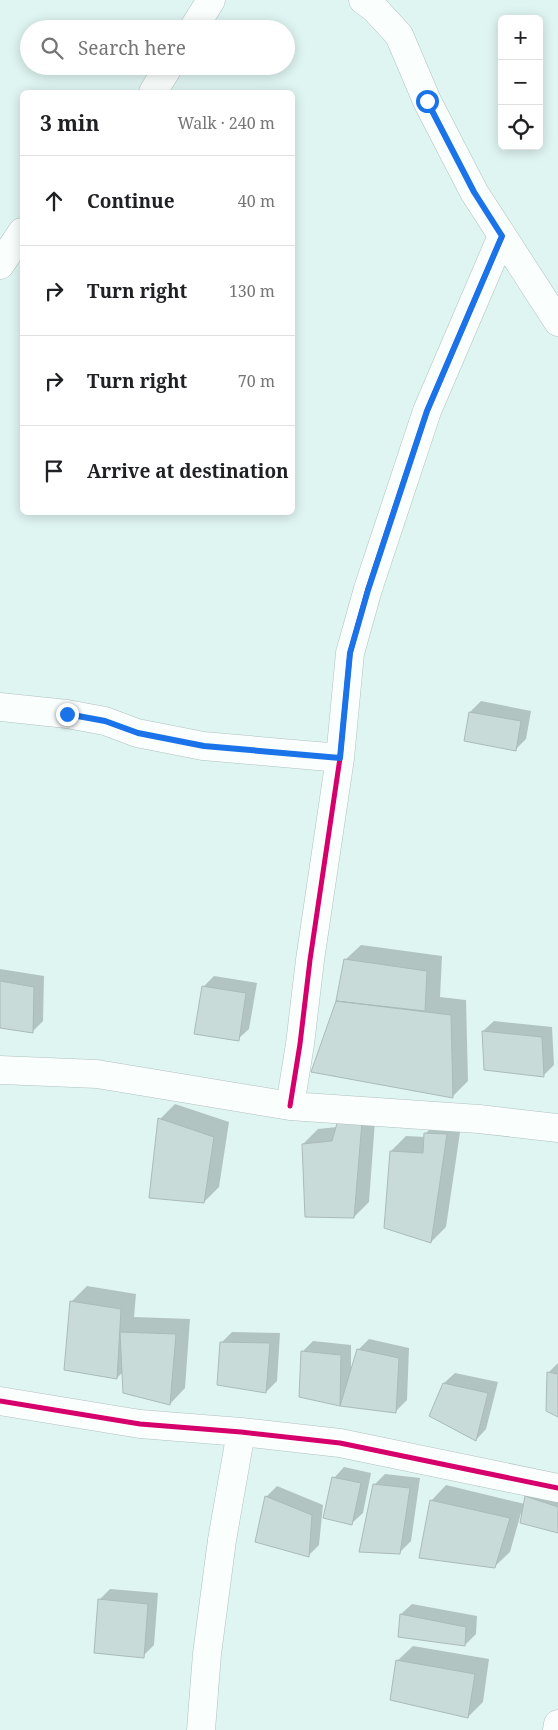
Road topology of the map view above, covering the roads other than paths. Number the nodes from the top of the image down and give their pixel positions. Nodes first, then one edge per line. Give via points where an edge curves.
1 (211, 0) edge
2 (363, 0) edge
3 (199, 20) edge
4 (163, 75) edge
5 (154, 90) edge
6 (20, 235) edge
7 (502, 236) junction
8 (0, 265) edge
9 (558, 322) edge
10 (0, 707) edge
11 (340, 758) junction
12 (0, 1070) edge
13 (290, 1106) junction
14 (558, 1128) edge
15 (0, 1401) edge
16 (241, 1432) junction
17 (558, 1488) edge
18 (558, 1724) edge
19 (202, 1730) edge
20 (557, 1730) edge

1 - 3 street
2 - 7 street via 399,35 427,101 474,192
4 - 5 street
6 - 8 street
7 - 9 street
7 - 11 street via 427,411 368,590 350,653
10 - 11 street via 105,721 138,733 204,746
11 - 13 street
12 - 13 street via 96,1074
13 - 14 street via 479,1119
15 - 16 street via 140,1424
16 - 17 street via 340,1443
16 - 19 street via 207,1654
18 - 20 street

